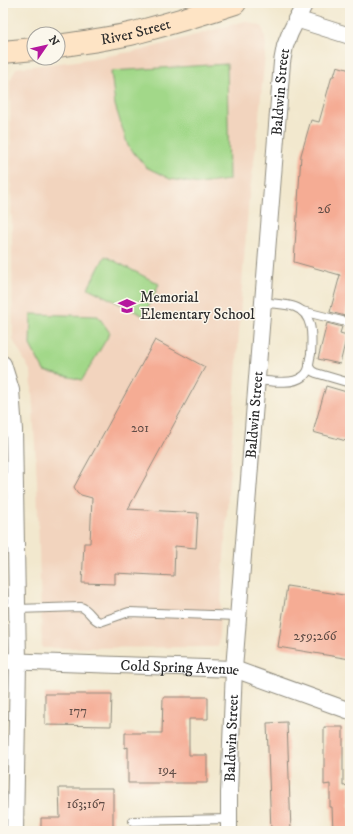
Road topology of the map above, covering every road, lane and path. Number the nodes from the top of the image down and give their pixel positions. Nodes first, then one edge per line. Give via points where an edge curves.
1 (235, 3) edge
2 (305, 3) edge
3 (296, 19) junction
4 (350, 36) edge
5 (66, 45) edge
6 (26, 50) edge
7 (3, 52) edge
8 (264, 302) junction
9 (301, 311) junction
10 (350, 323) edge
11 (3, 364) edge
12 (309, 367) junction
13 (257, 380) junction
14 (350, 383) edge
15 (17, 609) junction
16 (239, 616) junction
17 (10, 661) edge
18 (234, 669) junction
19 (350, 711) edge
20 (133, 821) dead end
21 (229, 825) edge
22 (16, 831) edge

1 - 5 main road, River Street via 134,33
2 - 3 street, Baldwin Street
3 - 4 street
3 - 8 street, Baldwin Street via 285,46 282,62
6 - 7 main road
8 - 9 lane via 295,307
8 - 13 street, Baldwin Street
9 - 10 lane
9 - 12 lane via 310,323
11 - 15 street via 11,390 14,424
12 - 13 lane via 298,380
12 - 14 lane via 316,373
13 - 16 street, Baldwin Street
15 - 16 lane via 82,607 87,609 95,621 100,622 129,612
15 - 17 street
16 - 18 street, Baldwin Street
17 - 18 street, Cold Spring Avenue
17 - 22 street
18 - 19 street, Cold Spring Avenue
18 - 21 street, Baldwin Street
20 - 21 lane

